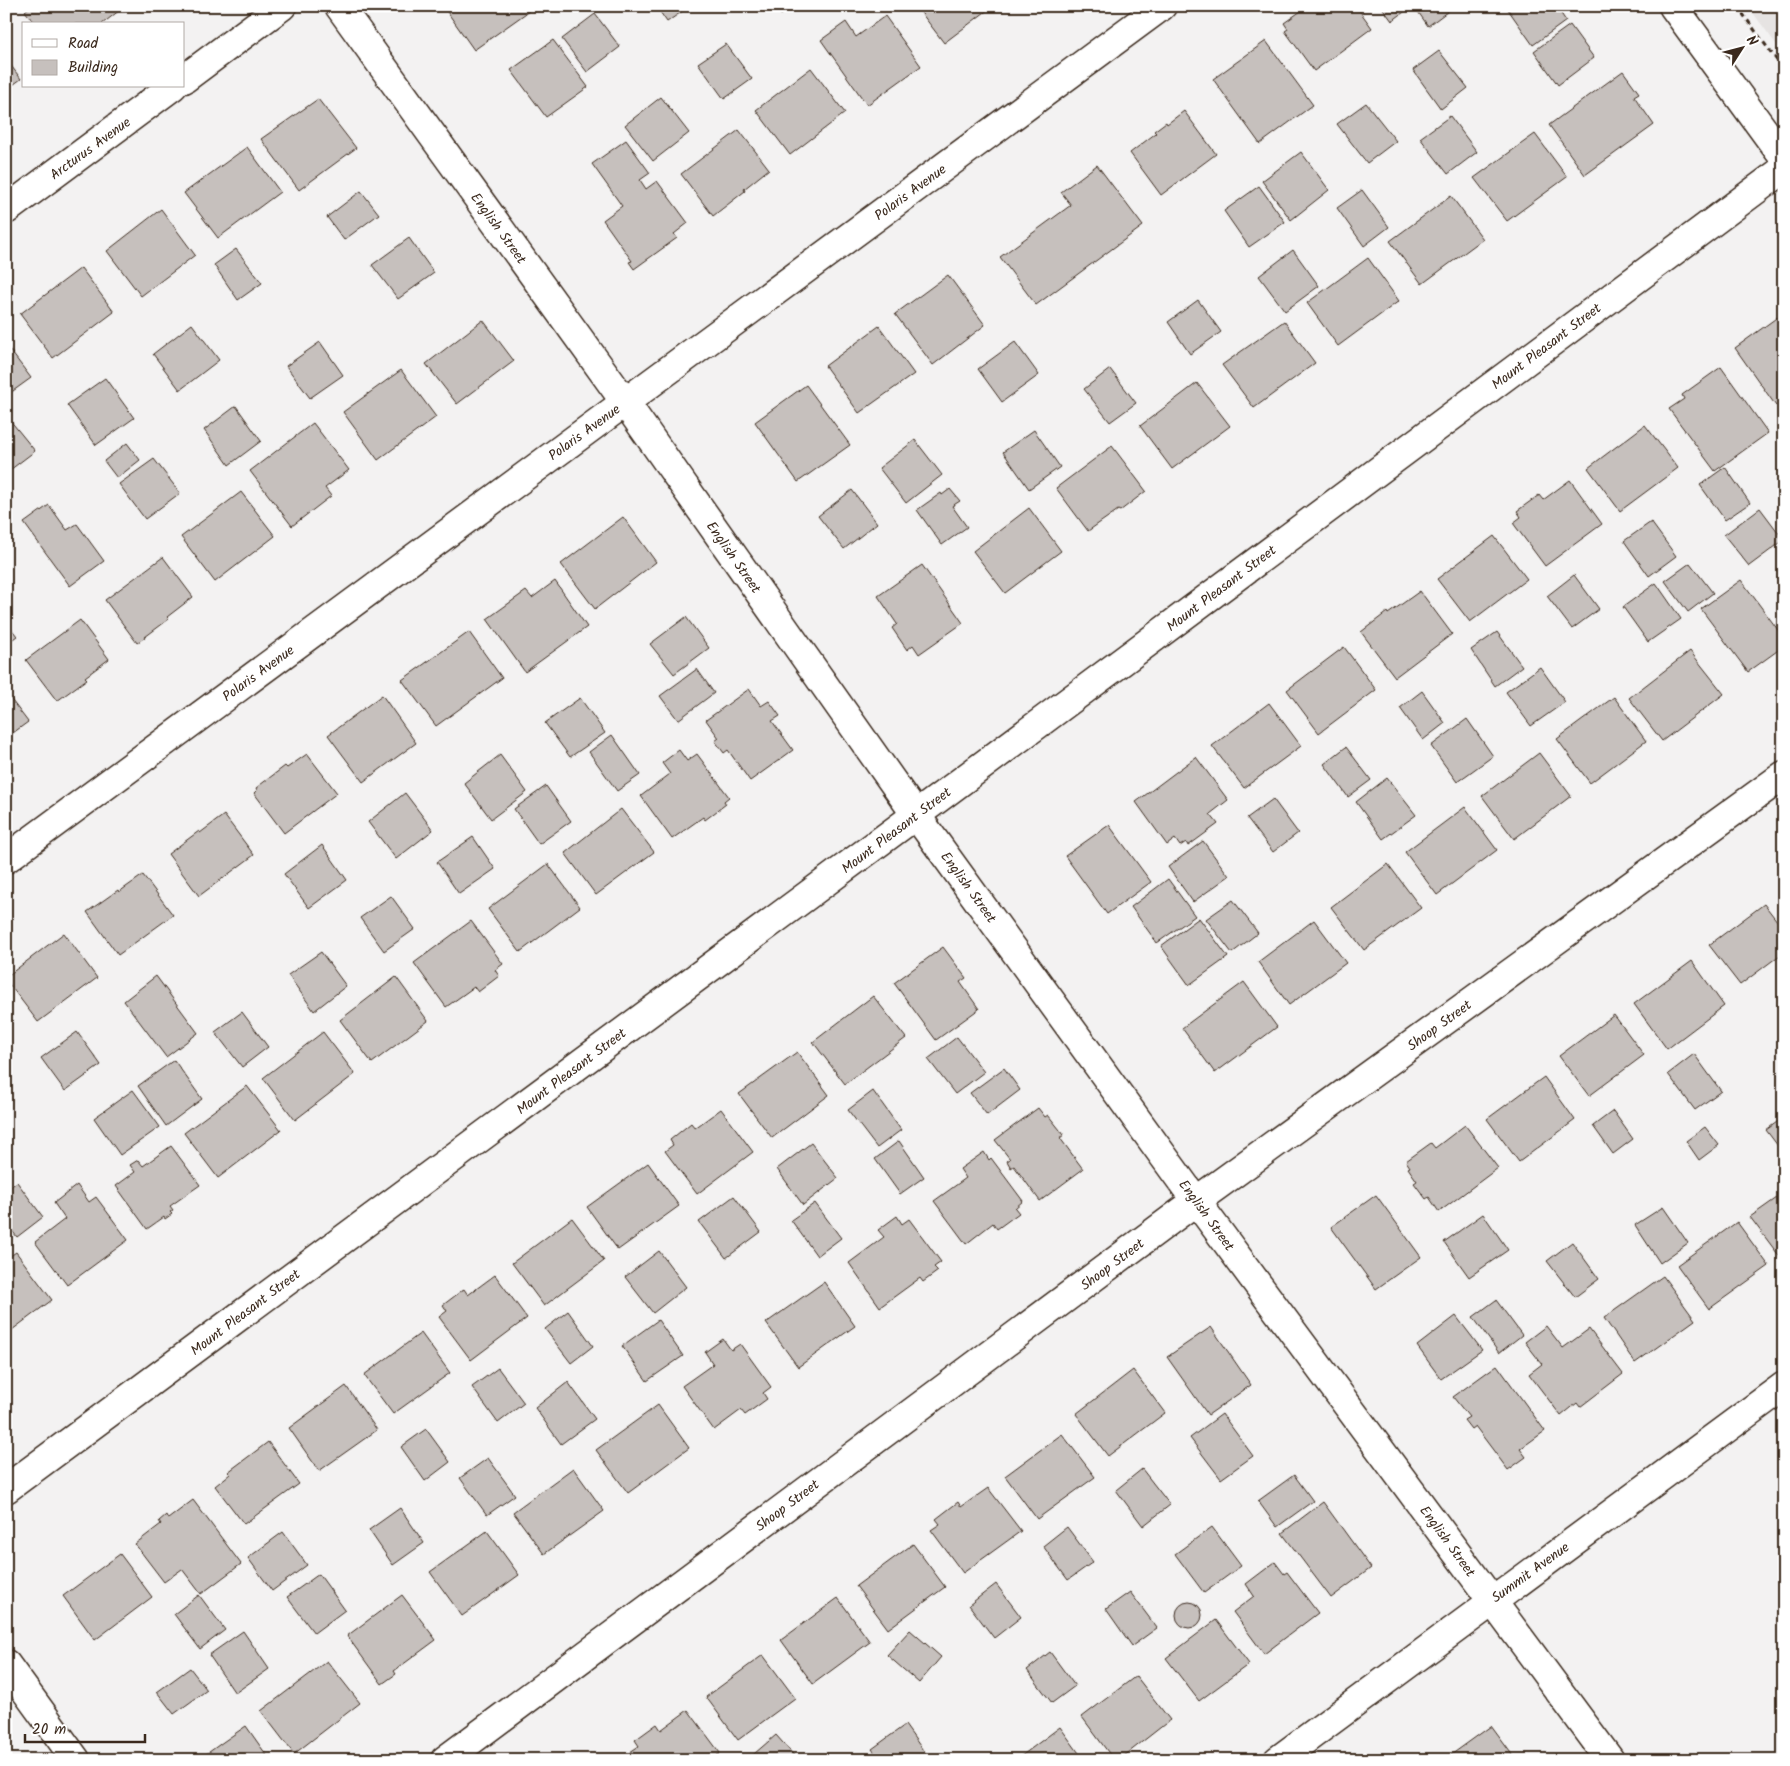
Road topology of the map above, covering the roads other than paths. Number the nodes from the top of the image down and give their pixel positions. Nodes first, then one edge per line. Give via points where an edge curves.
1 (282, 6) edge
2 (339, 6) edge
3 (1162, 6) edge
4 (1673, 6) edge
5 (185, 77) edge
6 (170, 88) edge
7 (1784, 158) edge
8 (1784, 169) edge
9 (6, 210) edge
10 (625, 402) junction
11 (1784, 774) edge
12 (916, 815) junction
13 (6, 859) edge
14 (1196, 1201) junction
15 (1784, 1386) edge
16 (6, 1488) edge
17 (1492, 1600) junction
18 (6, 1664) edge
19 (76, 1760) edge
20 (445, 1760) edge
21 (1278, 1760) edge
22 (1610, 1760) edge

1 - 5 street
2 - 10 street, English Street
3 - 10 street, Polaris Avenue
4 - 7 street
6 - 9 street, Arcturus Avenue
8 - 12 street, Mount Pleasant Street
10 - 12 street, English Street
10 - 13 street, Polaris Avenue
11 - 14 street, Shoop Street
12 - 14 street, English Street
12 - 16 street, Mount Pleasant Street
14 - 17 street, English Street
14 - 20 street, Shoop Street
15 - 17 street, Summit Avenue
17 - 21 street, Summit Avenue
17 - 22 street, English Street
18 - 19 street

